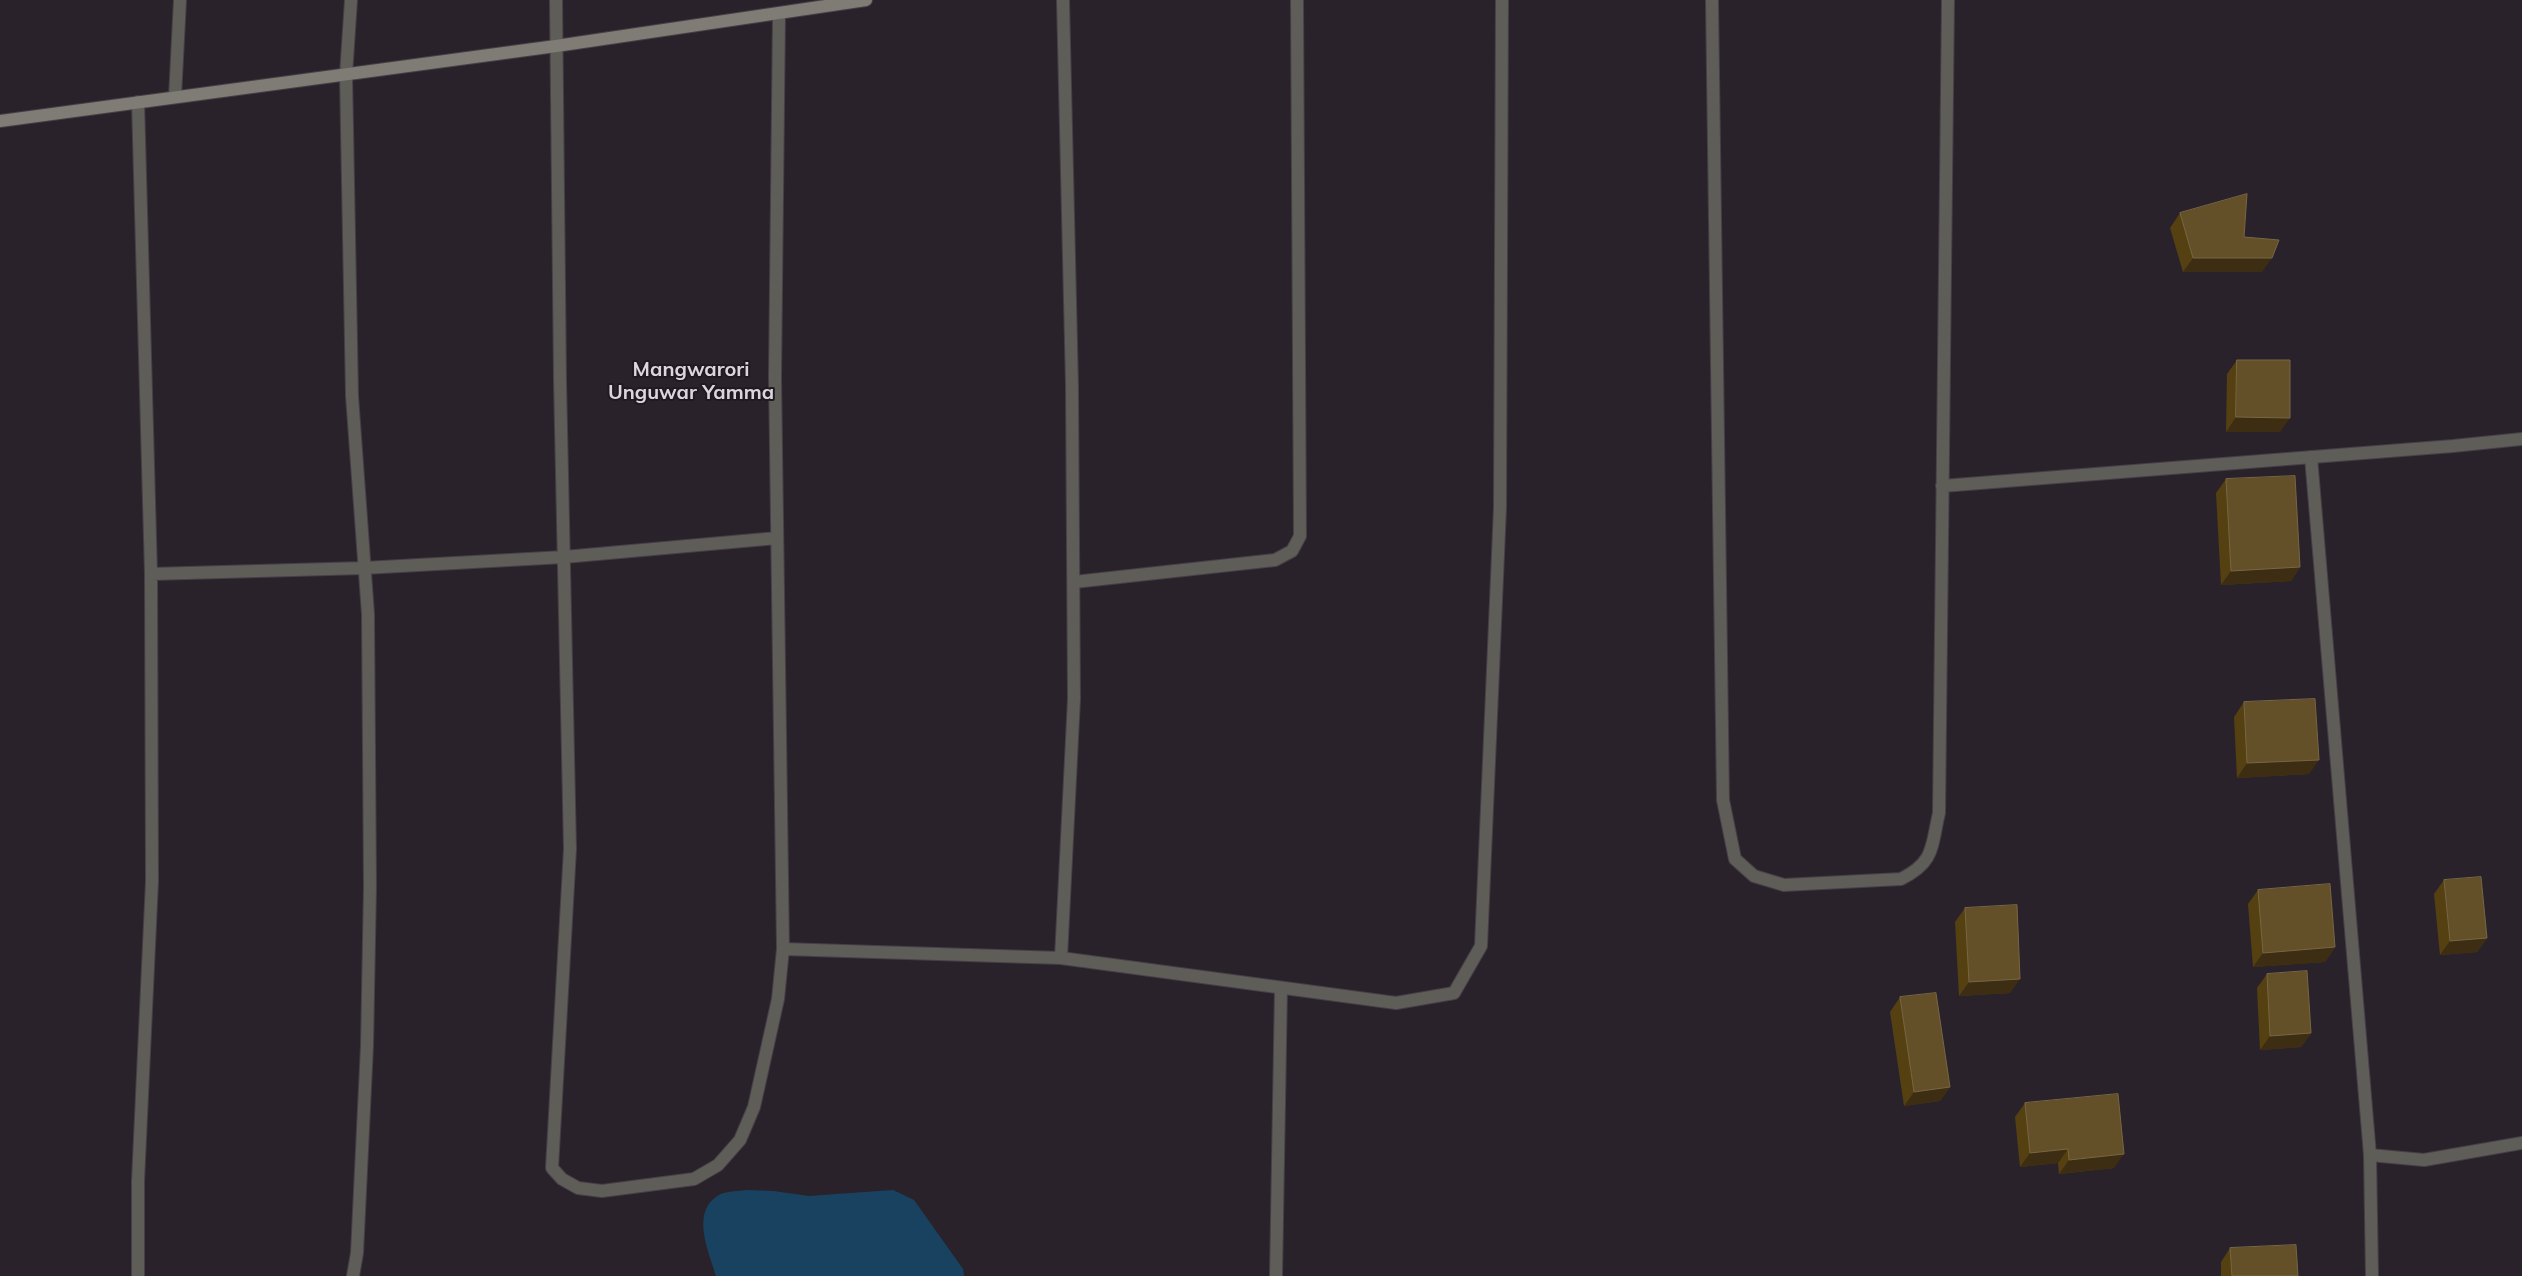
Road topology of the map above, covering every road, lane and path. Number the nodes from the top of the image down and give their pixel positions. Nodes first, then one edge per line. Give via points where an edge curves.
1 (180, 0) edge
2 (351, 0) edge
3 (556, 0) edge
4 (866, 0) edge
5 (1064, 0) edge
6 (1297, 0) edge
7 (1502, 0) edge
8 (1712, 0) edge
9 (1948, 0) edge
10 (779, 14) junction
11 (556, 46) junction
12 (346, 74) junction
13 (175, 97) junction
14 (138, 102) junction
15 (0, 121) edge
16 (2522, 439) edge
17 (2311, 457) junction
18 (1942, 486) junction
19 (777, 538) junction
20 (564, 557) junction
21 (364, 568) junction
22 (150, 574) junction
23 (1074, 582) junction
24 (783, 949) junction
25 (1061, 958) junction
26 (1281, 988) junction
27 (2522, 1143) edge
28 (2370, 1155) junction
29 (138, 1276) edge
30 (353, 1276) edge
31 (1276, 1276) edge
32 (2372, 1276) edge

1 - 13 street
2 - 12 street
3 - 11 street
4 - 10 street
5 - 23 street
6 - 23 street via 1300,536 1292,551 1276,560
7 - 26 street via 1500,508 1481,946 1454,993 1396,1003
8 - 18 street via 1723,800 1735,860 1754,876 1784,885 1901,878 1917,871 1929,859 1939,813
9 - 18 street
10 - 11 street
10 - 19 street via 775,367
11 - 12 street
11 - 20 street
12 - 13 street
12 - 21 street via 352,396
13 - 14 street
14 - 15 street
14 - 22 street
16 - 17 street
17 - 18 street
17 - 28 street
19 - 20 street
19 - 24 street
20 - 21 street
20 - 24 street via 570,849 552,1168 562,1179 578,1188 602,1191 694,1179 718,1165 740,1140 754,1107 778,999
21 - 22 street
21 - 30 street via 368,614 370,896 366,1056 357,1253
22 - 29 street via 152,881 138,1181
23 - 25 street via 1074,699
24 - 25 street
25 - 26 street
26 - 31 street
27 - 28 street via 2424,1160
28 - 32 street

